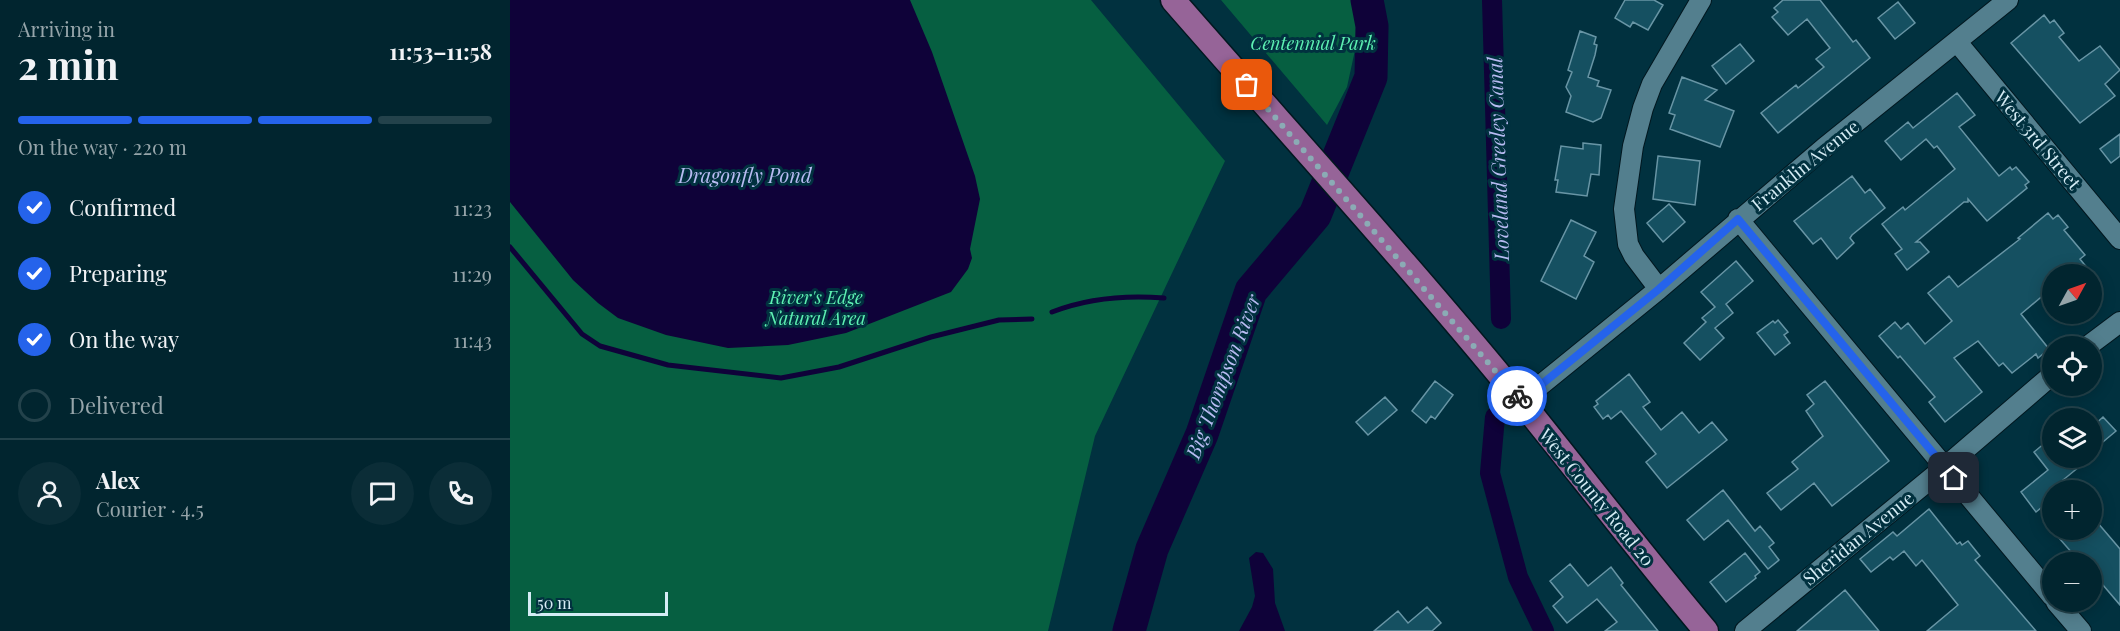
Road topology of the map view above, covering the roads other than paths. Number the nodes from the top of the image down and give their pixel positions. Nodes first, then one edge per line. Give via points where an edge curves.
1 (1173, 0) edge
2 (1701, 0) edge
3 (2008, 0) edge
4 (1957, 42) junction
5 (1738, 219) junction
6 (2120, 239) edge
7 (1659, 289) junction
8 (2120, 322) edge
9 (2101, 336) edge
10 (2042, 384) edge
11 (1521, 401) junction
12 (1945, 467) junction
13 (2042, 584) edge
14 (2065, 612) edge
15 (1706, 631) edge
16 (1745, 631) edge
17 (2081, 631) edge

1 - 11 main road, West County Road 20
2 - 7 street via 1652,84 1633,146 1624,209 1628,244
3 - 4 street, Franklin Avenue
4 - 5 street, Franklin Avenue
4 - 6 street, West 3rd Street
5 - 7 street, Franklin Avenue
5 - 12 street
7 - 11 street, Franklin Avenue
8 - 9 street
10 - 12 street, Sheridan Avenue
11 - 15 main road, West County Road 20
12 - 13 street
12 - 16 street, Sheridan Avenue
14 - 17 street

